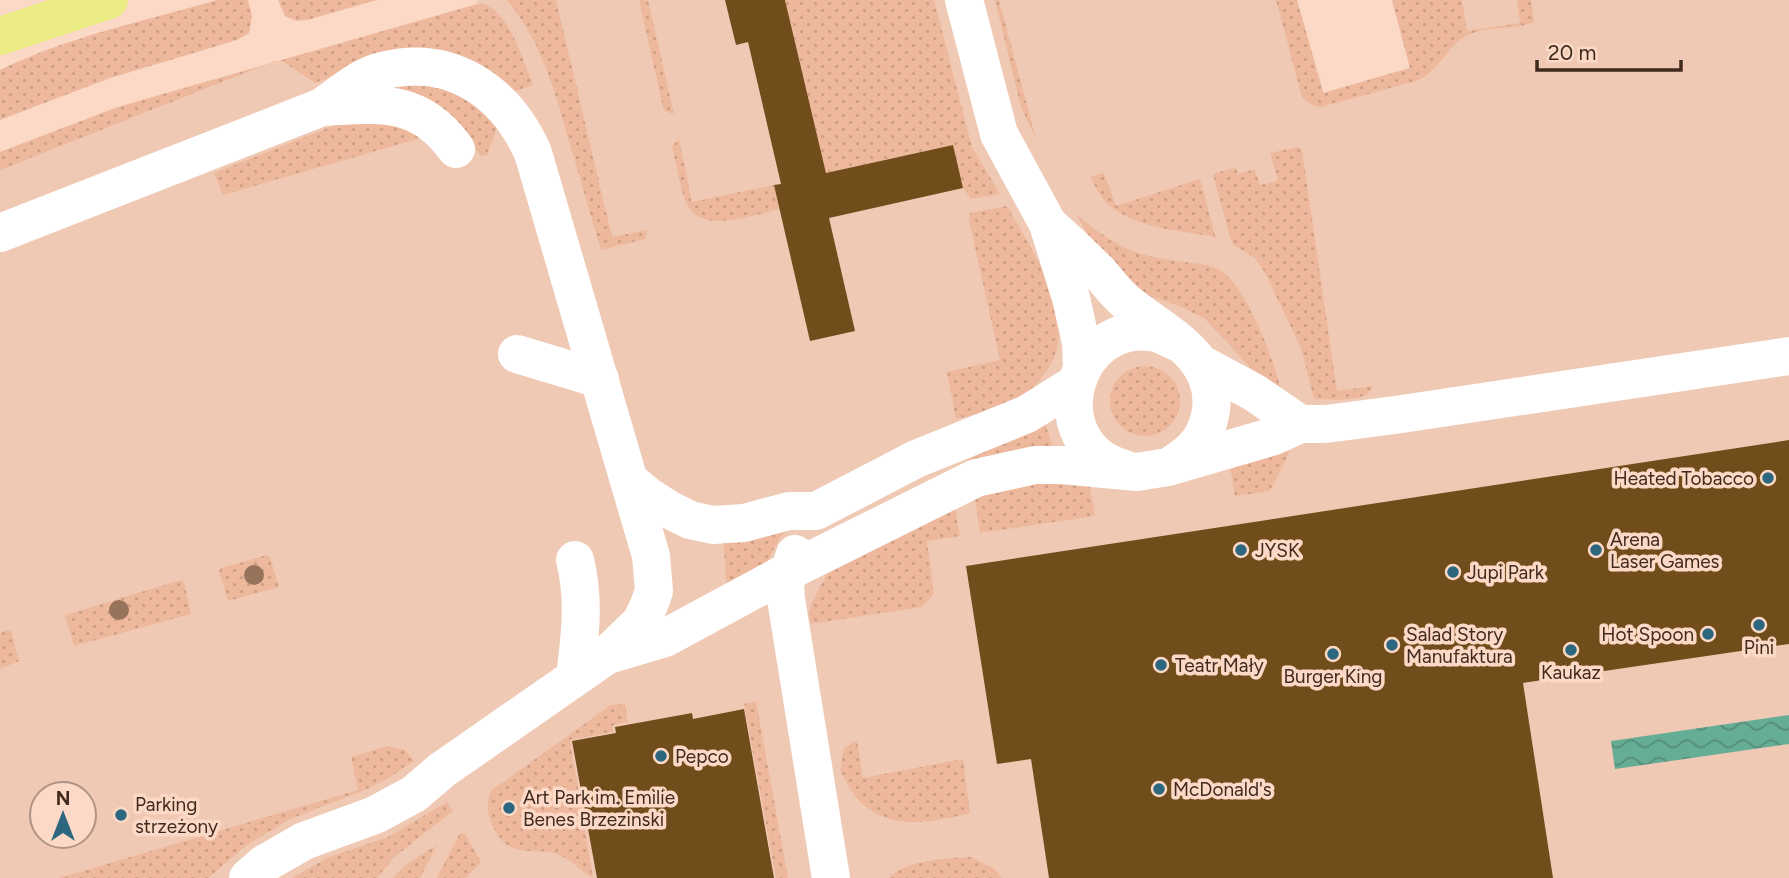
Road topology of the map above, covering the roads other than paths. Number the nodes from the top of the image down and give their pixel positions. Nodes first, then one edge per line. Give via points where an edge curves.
1 (109, 0) edge
2 (964, 0) edge
3 (0, 36) edge
4 (322, 107) junction
5 (456, 149) dead end
6 (1048, 224) junction
7 (0, 233) edge
8 (517, 354) dead end
9 (1193, 355) junction
10 (1789, 356) edge
11 (1078, 376) junction
12 (600, 379) junction
13 (1300, 424) junction
14 (1153, 470) junction
15 (629, 480) junction
16 (816, 511) junction
17 (575, 560) dead end
18 (789, 571) junction
19 (606, 656) junction
20 (575, 677) junction
21 (247, 878) edge
22 (831, 878) edge

1 - 3 main road
2 - 6 lane via 999,134
4 - 5 lane via 370,103 403,107 442,130
4 - 7 lane
4 - 12 lane via 382,71 415,68 458,74 500,102 517,121 533,153
6 - 9 lane via 1122,298
6 - 11 lane via 1081,343
8 - 12 lane
9 - 11 lane via 1157,334 1131,333 1106,342
9 - 13 lane
9 - 14 lane via 1213,395 1209,425 1193,451
10 - 13 lane via 1381,417
11 - 14 lane via 1072,408 1079,431 1093,452 1113,466
11 - 16 lane via 1027,414 916,459
12 - 15 lane
13 - 14 lane via 1274,436
14 - 18 lane via 1035,465 976,478
15 - 16 lane via 668,509 713,525 744,523 789,511
15 - 19 lane via 652,556 654,591 641,622
16 - 18 lane
17 - 20 lane via 582,609
18 - 19 lane via 665,638
18 - 22 lane via 786,599
19 - 20 lane
20 - 21 lane via 414,794 375,815 304,841

